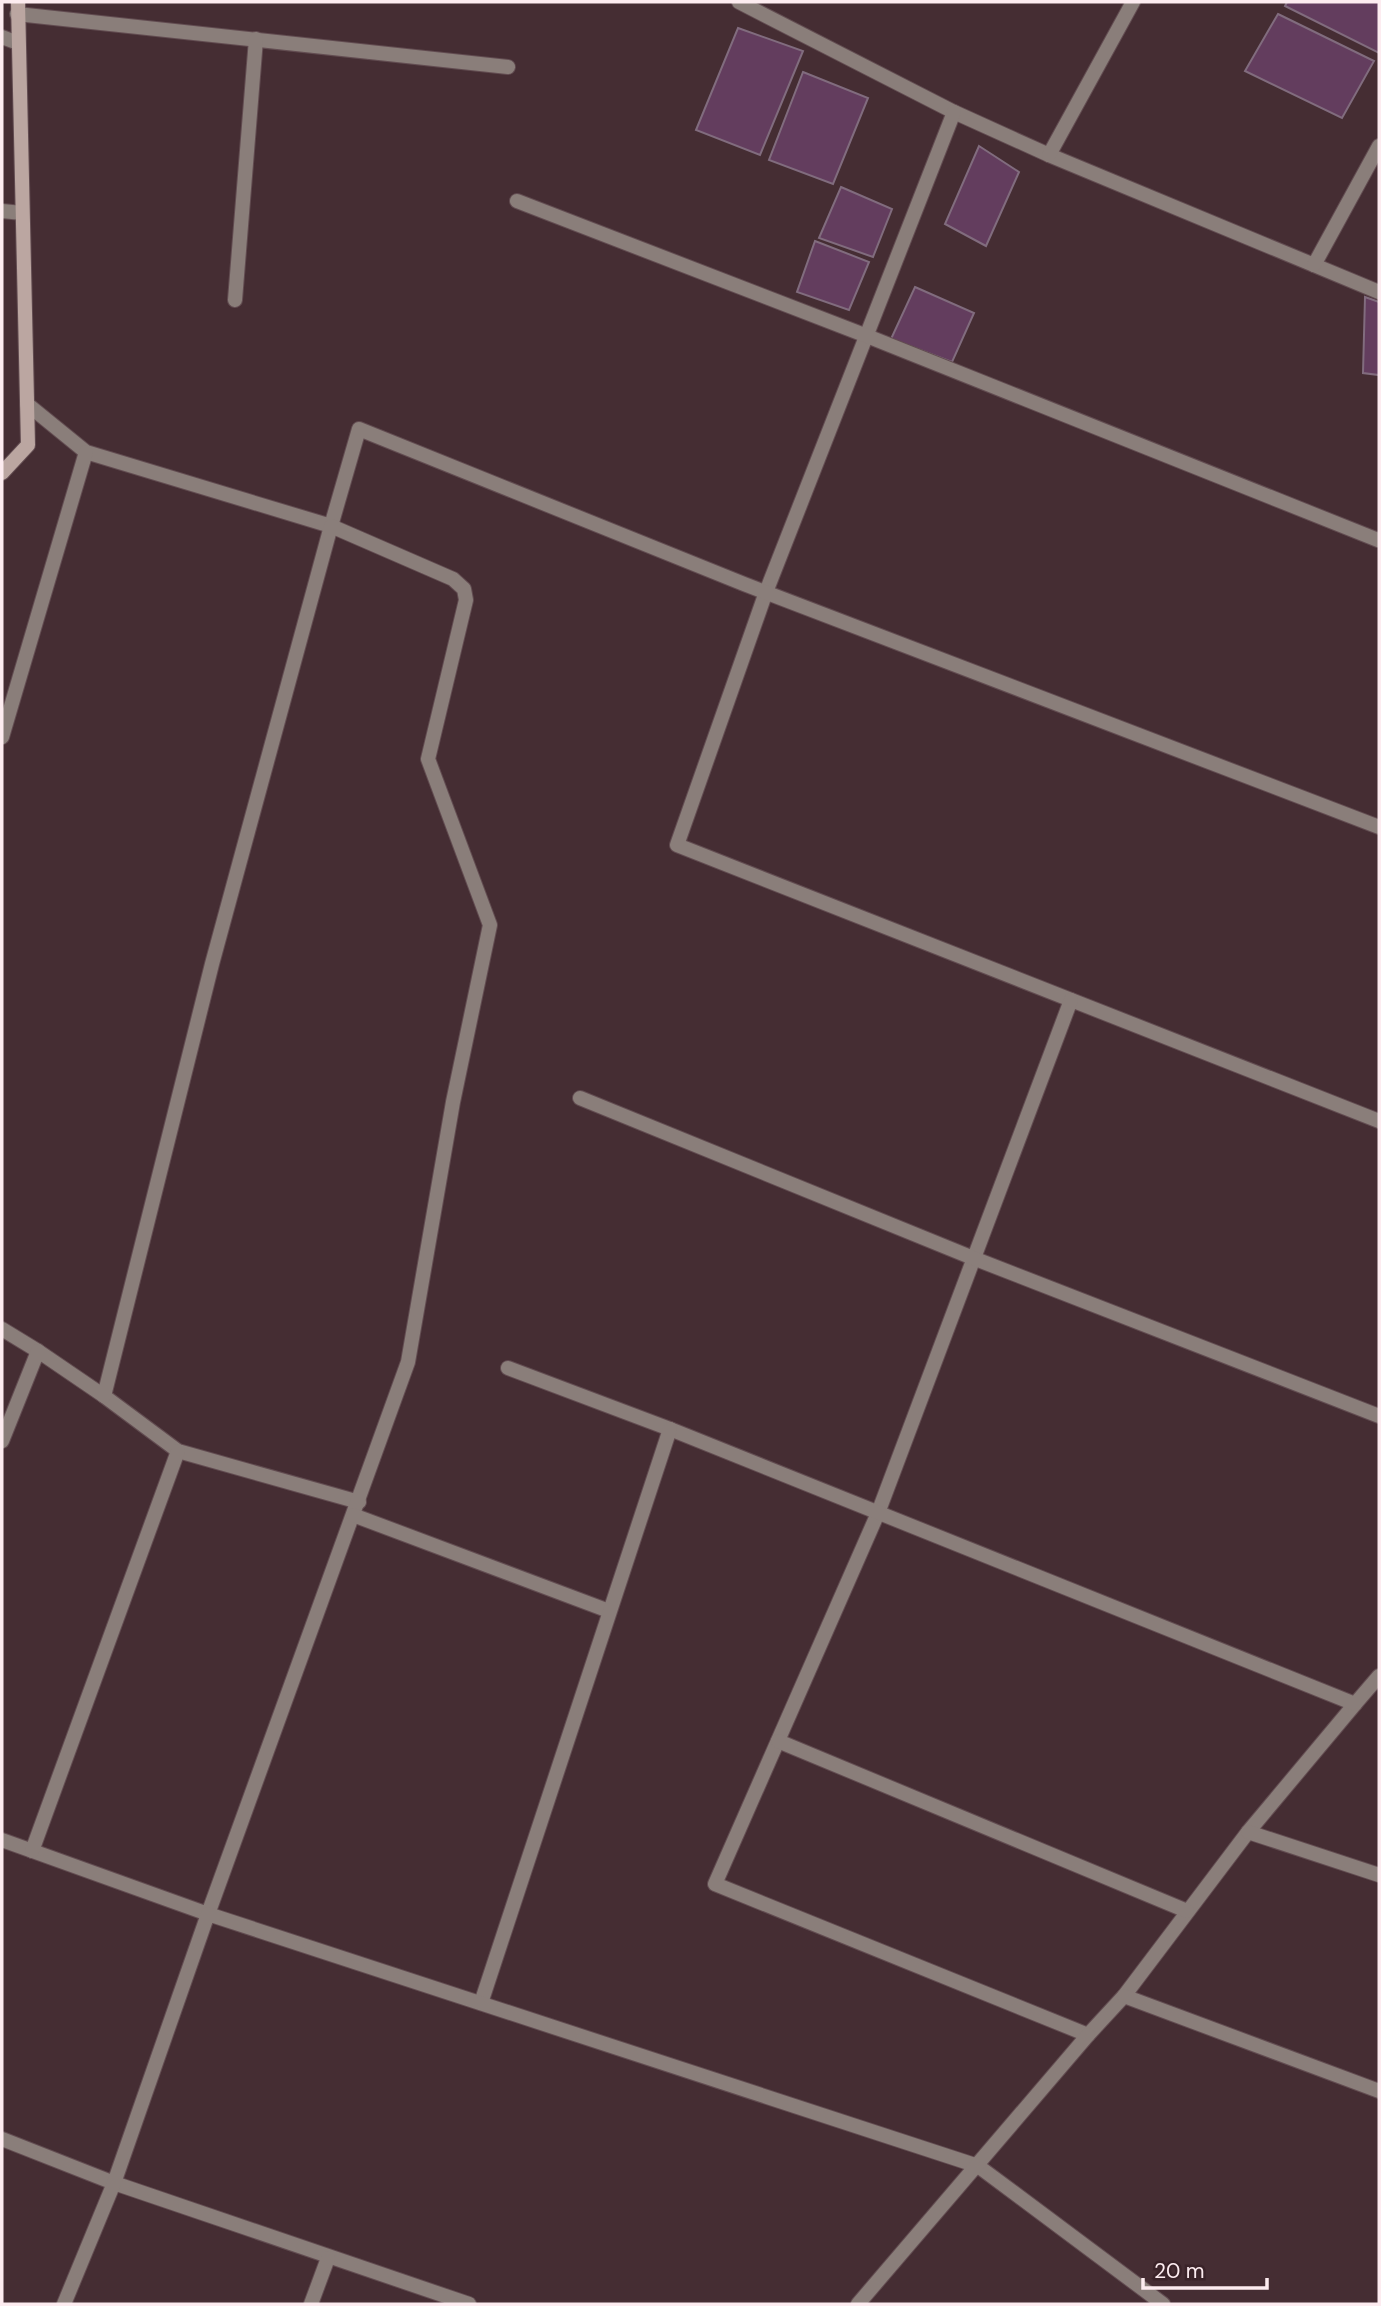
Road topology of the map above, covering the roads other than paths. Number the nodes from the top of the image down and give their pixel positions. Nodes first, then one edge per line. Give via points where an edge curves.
1 (739, 2) edge
2 (1133, 2) edge
3 (18, 8) edge
4 (2, 37) edge
5 (256, 39) junction
6 (18, 43) junction
7 (508, 67) dead end
8 (954, 112) junction
9 (1379, 146) edge
10 (1049, 155) junction
11 (517, 201) dead end
12 (2, 211) edge
13 (22, 214) junction
14 (1314, 265) junction
15 (1379, 292) edge
16 (235, 300) dead end
17 (867, 336) junction
18 (27, 404) junction
19 (86, 452) junction
20 (2, 474) edge
21 (331, 527) junction
22 (1378, 540) edge
23 (766, 592) junction
24 (2, 737) edge
25 (1379, 827) edge
26 (1071, 1000) junction
27 (580, 1098) dead end
28 (1379, 1121) edge
29 (973, 1258) junction
30 (2, 1329) edge
31 (38, 1351) junction
32 (508, 1368) dead end
33 (104, 1396) junction
34 (1379, 1416) edge
35 (670, 1429) junction
36 (2, 1441) edge
37 (178, 1451) junction
38 (356, 1509) junction
39 (877, 1513) junction
40 (609, 1611) junction
41 (1379, 1676) edge
42 (1354, 1704) junction
43 (778, 1741) junction
44 (1248, 1832) junction
45 (2, 1840) edge
46 (32, 1851) junction
47 (1379, 1875) edge
48 (1186, 1911) junction
49 (208, 1914) junction
50 (1124, 1996) junction
51 (481, 2003) junction
52 (1088, 2035) junction
53 (1379, 2091) edge
54 (2, 2139) edge
55 (978, 2166) junction
56 (114, 2183) junction
57 (328, 2258) junction
58 (64, 2304) edge
59 (311, 2304) edge
60 (469, 2304) edge
61 (858, 2304) edge
62 (1163, 2304) edge

1 - 8 street
2 - 10 street
3 - 5 street
3 - 6 main road
4 - 6 street
5 - 7 street
5 - 16 street
6 - 13 main road
8 - 10 street
8 - 17 street
9 - 14 street
10 - 14 street
11 - 17 street
12 - 13 street
13 - 18 main road
14 - 15 street
17 - 22 street
17 - 23 street
18 - 19 street
18 - 20 main road via 28,445
19 - 21 street
19 - 24 street
21 - 23 street via 359,429
21 - 33 street via 212,964
21 - 38 street via 453,579 464,589 466,600 428,759 490,925 453,1102 408,1362
23 - 25 street
23 - 26 street via 677,845
26 - 28 street
26 - 29 street
27 - 29 street
29 - 34 street
29 - 39 street
30 - 31 street
31 - 33 street
31 - 36 street
32 - 35 street
33 - 37 street
35 - 39 street
35 - 40 street
37 - 38 street
37 - 46 street
38 - 40 street
38 - 49 street
39 - 42 street
39 - 43 street
40 - 51 street
41 - 42 street
42 - 44 street
43 - 48 street
43 - 52 street via 715,1884
44 - 47 street
44 - 48 street
45 - 46 street
46 - 49 street
48 - 50 street
49 - 51 street
49 - 56 street
50 - 52 street
50 - 53 street
51 - 55 street
52 - 55 street
54 - 56 street
55 - 61 street
55 - 62 street
56 - 57 street
56 - 58 street
57 - 59 street
57 - 60 street

